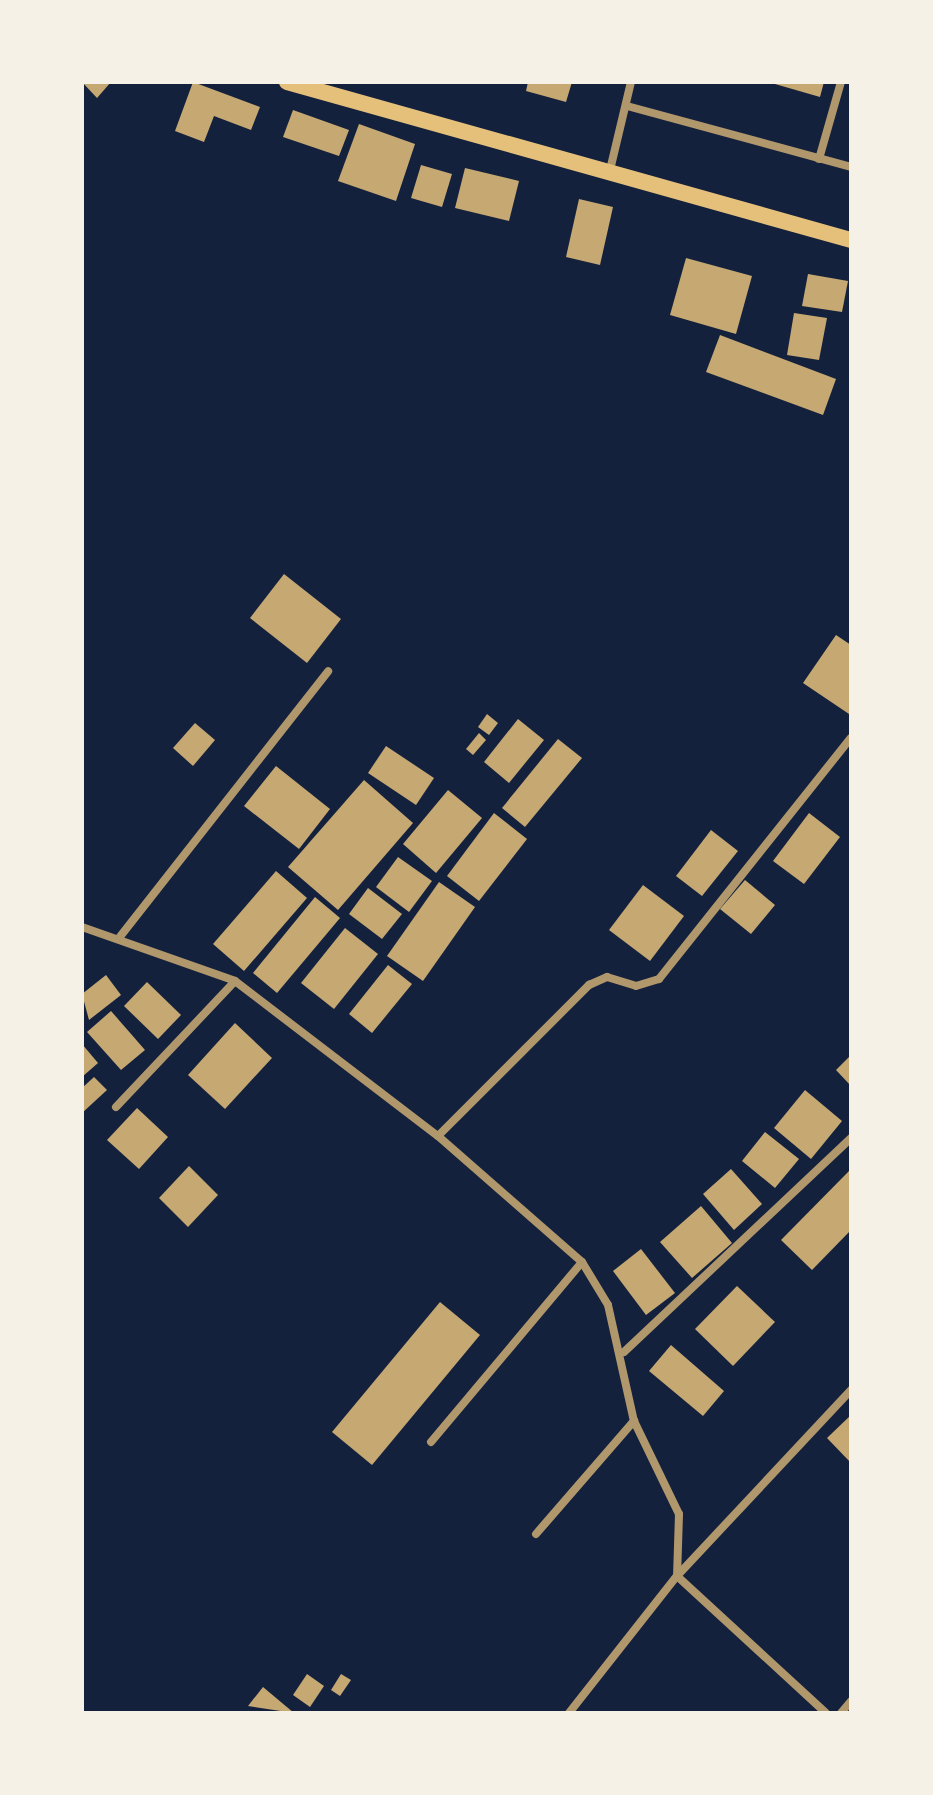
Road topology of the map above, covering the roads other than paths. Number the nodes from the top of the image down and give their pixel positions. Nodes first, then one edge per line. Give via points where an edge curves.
1 (287, 82) edge
2 (631, 82) edge
3 (841, 82) edge
4 (627, 106) junction
5 (819, 159) junction
6 (851, 167) edge
7 (610, 170) junction
8 (851, 240) edge
9 (328, 671) dead end
10 (851, 738) edge
11 (82, 927) edge
12 (119, 938) junction
13 (235, 981) junction
14 (116, 1107) dead end
15 (438, 1136) junction
16 (851, 1138) edge
17 (582, 1262) junction
18 (624, 1352) junction
19 (851, 1390) edge
20 (634, 1421) junction
21 (431, 1442) dead end
22 (536, 1534) dead end
23 (677, 1576) junction
24 (851, 1701) edge
25 (569, 1713) edge
26 (826, 1713) edge
27 (841, 1713) edge

1 - 7 main road
2 - 4 street
3 - 5 street
4 - 5 street
4 - 7 street
5 - 6 street
7 - 8 main road
9 - 12 street
10 - 15 street via 659,979 636,986 607,977 589,985
11 - 12 street
12 - 13 street
13 - 14 street
13 - 15 street
15 - 17 street
16 - 18 street
17 - 18 street via 600,1287
17 - 21 street
18 - 20 street
19 - 23 street
20 - 22 street
20 - 23 street via 679,1514
23 - 25 street
23 - 26 street
24 - 27 street

